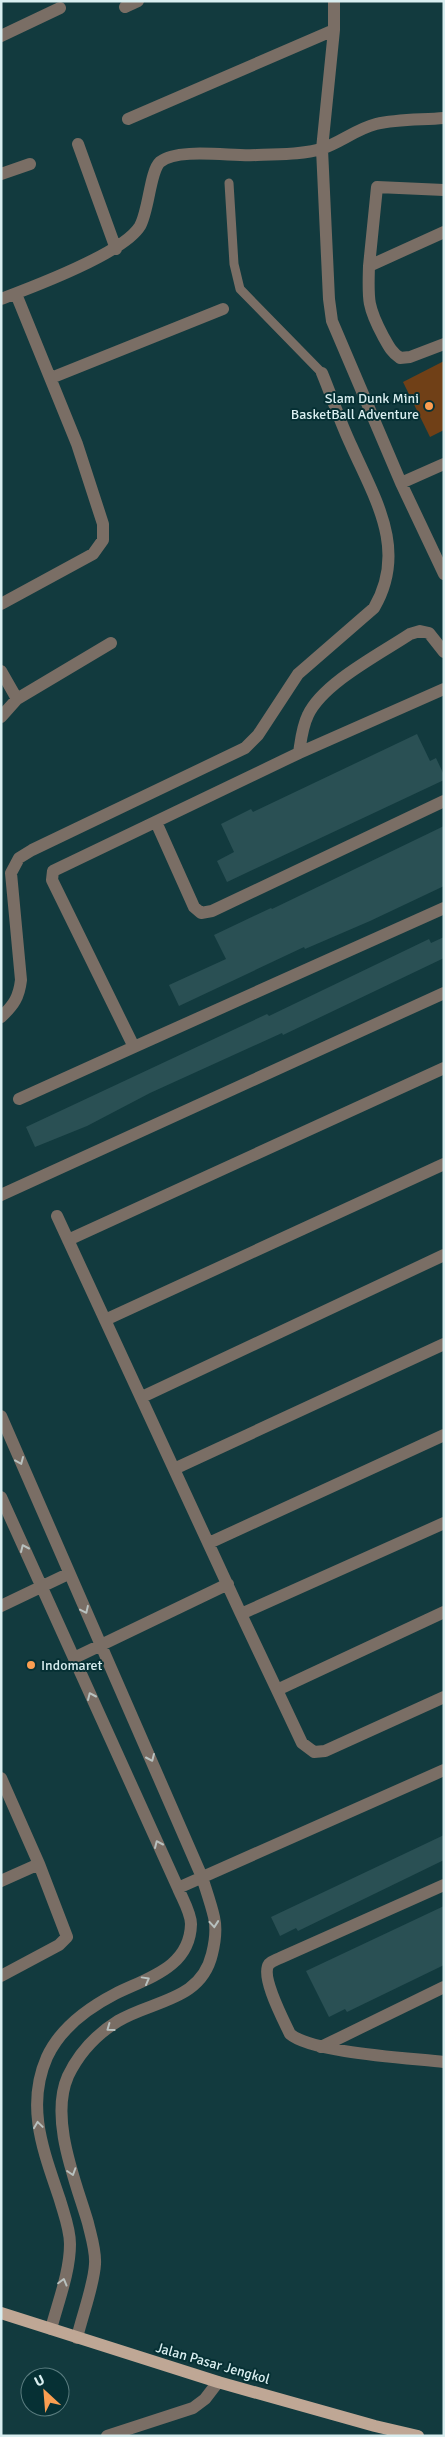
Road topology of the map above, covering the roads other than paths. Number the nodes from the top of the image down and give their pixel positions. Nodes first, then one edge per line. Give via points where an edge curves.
1 (138, 1) edge
2 (334, 1) edge
3 (125, 7) dead end
4 (60, 8) dead end
5 (334, 30) junction
6 (1, 36) edge
7 (444, 118) edge
8 (128, 119) dead end
9 (78, 144) dead end
10 (322, 149) junction
11 (30, 164) dead end
12 (1, 174) edge
13 (228, 182) dead end
14 (444, 190) edge
15 (444, 232) edge
16 (116, 249) junction
17 (369, 266) junction
18 (16, 294) junction
19 (1, 300) edge
20 (223, 310) dead end
21 (444, 344) edge
22 (322, 374) joint
23 (51, 378) junction
24 (444, 464) edge
25 (401, 483) junction
26 (444, 574) edge
27 (1, 604) edge
28 (111, 643) dead end
29 (443, 653) edge
30 (1, 671) edge
31 (444, 689) edge
32 (17, 699) junction
33 (1, 717) edge
34 (299, 753) junction
35 (444, 801) edge
36 (156, 822) junction
37 (444, 908) edge
38 (444, 993) edge
39 (1, 1017) edge
40 (134, 1047) junction
41 (444, 1068) edge
42 (19, 1099) dead end
43 (444, 1164) edge
44 (1, 1195) edge
45 (57, 1216) dead end
46 (68, 1240) junction
47 (444, 1256) edge
48 (106, 1320) junction
49 (444, 1344) edge
50 (142, 1397) junction
51 (1, 1416) edge
52 (444, 1434) edge
53 (174, 1469) junction
54 (1, 1497) edge
55 (444, 1523) edge
56 (209, 1543) junction
57 (68, 1574) junction
58 (228, 1584) junction
59 (41, 1587) junction
60 (1, 1606) edge
61 (444, 1612) edge
62 (241, 1614) junction
63 (101, 1645) junction
64 (74, 1658) junction
65 (277, 1690) junction
66 (444, 1698) edge
67 (444, 1770) edge
68 (3, 1785) edge
69 (39, 1864) junction
70 (202, 1877) junction
71 (1, 1881) edge
72 (444, 1885) edge
73 (178, 1888) junction
74 (1, 1976) edge
75 (444, 1987) edge
76 (320, 2047) junction
77 (444, 2062) edge
78 (1, 2313) edge
79 (51, 2329) junction
80 (77, 2338) junction
81 (218, 2382) junction
82 (107, 2436) edge
83 (418, 2436) edge

1 - 3 street
2 - 5 street
4 - 6 street
5 - 8 street
5 - 10 street
7 - 10 street via 376,125
9 - 16 street
10 - 16 street via 239,156 172,156 160,162 154,171 147,210 139,227
10 - 25 street via 332,321
11 - 12 street
13 - 22 lane via 234,264 240,289
14 - 17 street via 377,187
15 - 17 street
16 - 18 street
17 - 21 street via 371,313 392,352 400,358 410,357
18 - 19 street
18 - 23 street
20 - 23 street
22 - 39 street via 383,514 389,544 382,595 374,608 298,674 258,735 245,748 19,858 11,873 20,995
23 - 27 street via 103,524 103,540 93,554
24 - 25 street
25 - 26 street
28 - 32 street
29 - 34 street via 429,633 410,634 331,686 319,697 308,715
30 - 32 street
31 - 34 street
32 - 33 street
34 - 36 street
35 - 36 street via 212,911 201,912 194,907
36 - 40 street via 56,868 51,874
37 - 40 street
38 - 44 street
40 - 42 street
41 - 46 street
43 - 48 street
45 - 46 street
46 - 48 street
47 - 50 street
48 - 50 street
49 - 53 street
50 - 53 street
51 -> 57 street
52 - 56 street
53 - 56 street
59 -> 54 street
55 - 62 street
56 - 58 street
57 - 59 street
57 -> 63 street
58 - 62 street
58 - 63 street
59 - 60 street
59 - 64 street
61 - 65 street
62 - 65 street
63 - 64 street
63 -> 70 street
73 -> 64 street
65 - 66 street via 302,1743 314,1752 325,1751
67 - 70 street
68 - 69 street
69 - 71 street
69 - 74 street via 66,1937 59,1945
70 - 73 street
70 -> 80 street via 214,1918 216,1938 205,1974 184,1993 143,2009 101,2034 86,2048 68,2077 62,2100 66,2145 93,2245 95,2264
72 - 76 street via 270,1963 266,1970 268,1982 290,2034 296,2040
79 -> 73 street via 70,2244 38,2129 39,2084 55,2042 73,2023 116,1994 173,1964 185,1948 191,1923
75 - 76 street
76 - 77 street
78 - 79 main road, Jalan Pasar Jengkol
79 - 80 main road, Jalan Pasar Jengkol
80 - 81 main road, Jalan Pasar Jengkol
81 - 82 street via 193,2408
81 - 83 main road, Jalan Pasar Jengkol

